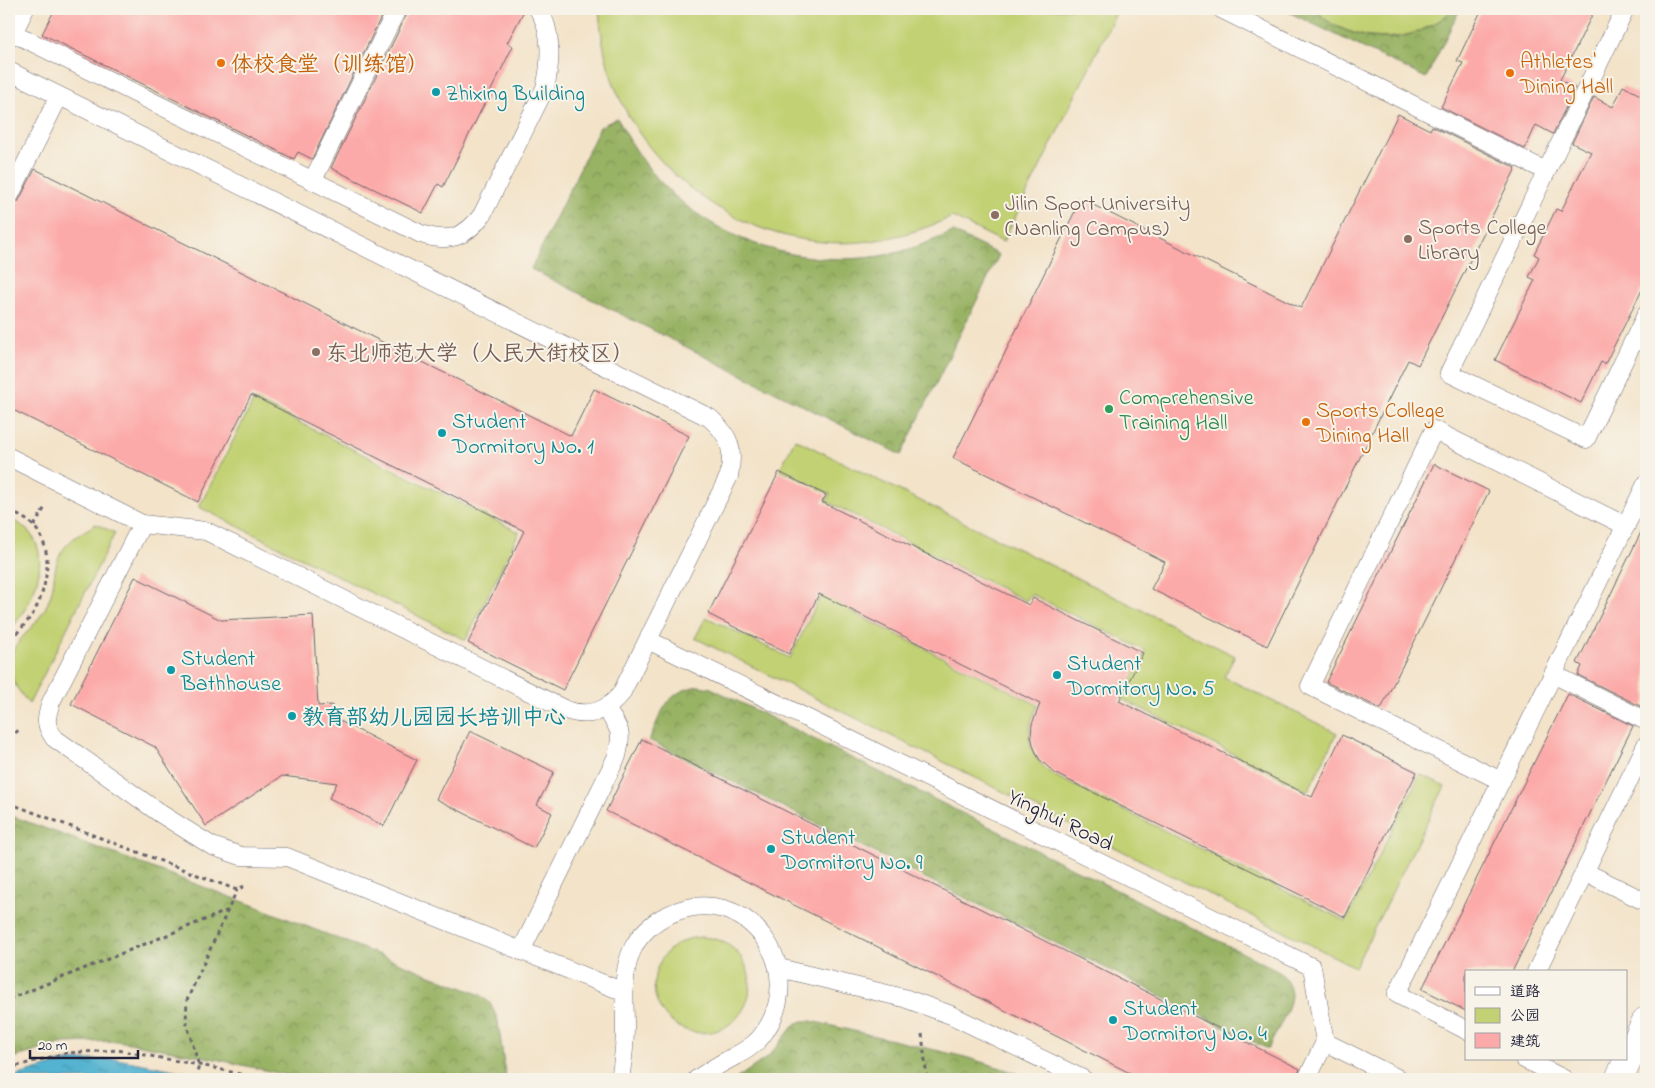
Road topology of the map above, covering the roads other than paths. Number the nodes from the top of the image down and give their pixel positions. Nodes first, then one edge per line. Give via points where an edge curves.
1 (25, 9) edge
2 (397, 9) edge
3 (538, 9) edge
4 (1221, 9) edge
5 (1625, 9) edge
6 (9, 71) edge
7 (59, 96) junction
8 (1546, 171) junction
9 (313, 180) junction
10 (9, 197) edge
11 (1646, 315) edge
12 (9, 457) edge
13 (1646, 484) edge
14 (142, 524) junction
15 (1626, 526) junction
16 (648, 640) junction
17 (1553, 674) junction
18 (606, 709) junction
19 (1646, 720) edge
20 (1646, 745) edge
21 (1501, 781) junction
22 (1585, 872) junction
23 (1646, 902) edge
24 (521, 951) junction
25 (779, 968) junction
26 (1537, 970) edge
27 (624, 992) junction
28 (1646, 1021) edge
29 (1465, 1029) edge
30 (1325, 1042) junction
31 (1526, 1060) edge
32 (1628, 1060) edge
33 (1628, 1060) edge
34 (620, 1079) edge
35 (697, 1079) edge
36 (1083, 1079) edge
37 (1307, 1079) edge
38 (1399, 1079) edge
39 (1564, 1079) edge
40 (1619, 1079) edge

1 - 9 lane via 13,33
2 - 9 lane
3 - 9 lane via 548,37 549,72 545,88 482,215 467,232 445,239 426,236
4 - 8 lane
5 - 8 lane
6 - 7 lane
7 - 10 lane
7 - 16 lane via 710,418 722,429 732,460 729,476
8 - 11 lane via 1449,372 1586,439
12 - 14 lane
13 - 15 lane
14 - 18 lane via 206,531 566,710 586,714
14 - 24 lane via 51,702 47,727 54,738 212,846 241,856 286,857
15 - 17 lane
15 - 21 lane via 1434,430 1310,686
16 - 18 lane via 621,694
16 - 30 lane, Yinghui Road via 1312,968
17 - 19 lane
17 - 21 lane
18 - 24 lane via 619,729 621,739 617,756
20 - 22 lane
21 - 29 lane via 1397,994
22 - 23 lane
22 - 26 lane
24 - 27 lane
25 - 27 lane via 773,950 749,922 732,912 696,907 677,910 646,931 634,946 627,964
25 - 35 lane via 778,1006 759,1039
25 - 36 lane via 919,1003 951,1015
27 - 34 lane via 625,1028
28 - 33 street
30 - 37 lane
30 - 38 lane
31 - 39 lane
32 - 40 street

